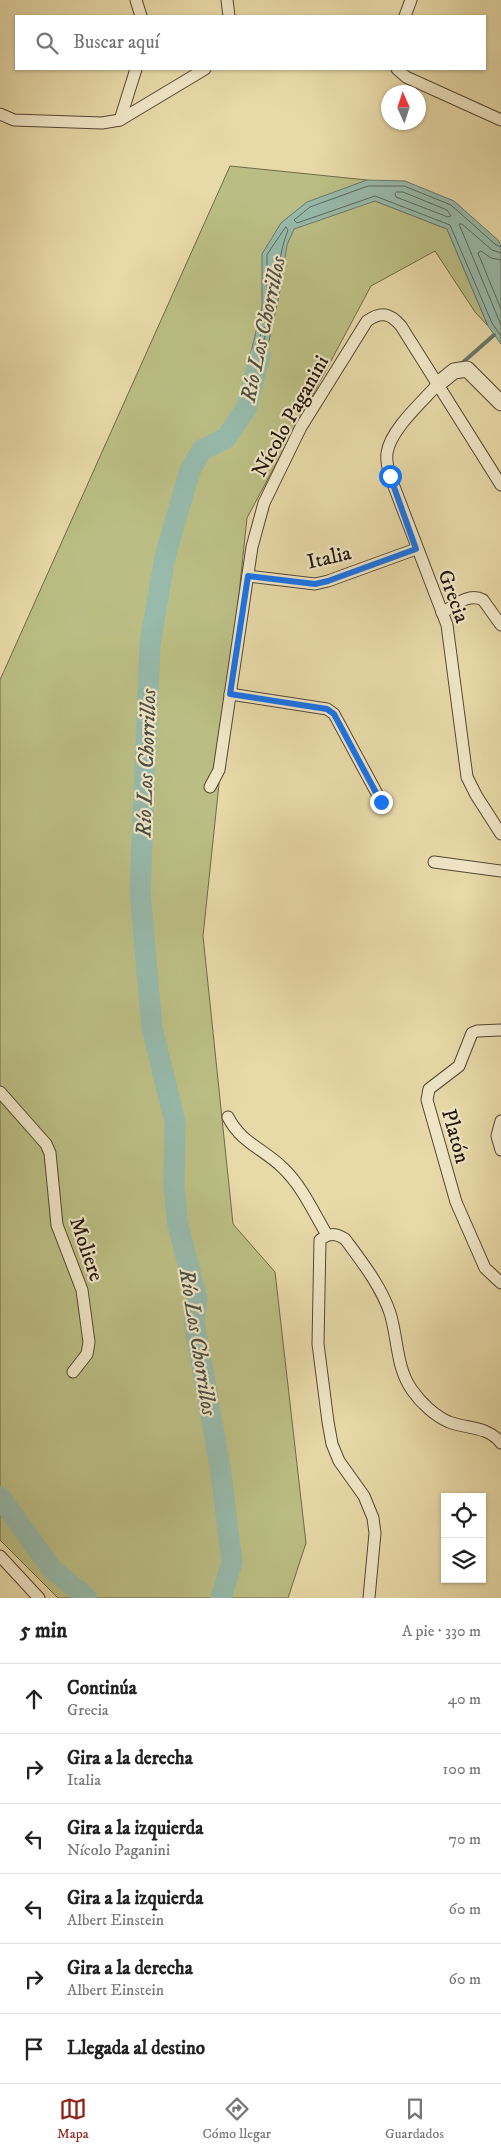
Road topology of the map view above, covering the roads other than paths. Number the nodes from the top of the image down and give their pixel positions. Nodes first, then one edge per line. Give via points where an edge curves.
1 (136, 0) edge
2 (227, 0) edge
3 (411, 0) edge
4 (141, 15) edge
5 (229, 15) edge
6 (405, 15) edge
7 (136, 70) edge
8 (203, 70) edge
9 (398, 70) edge
10 (0, 114) edge
11 (120, 120) junction
12 (501, 120) edge
13 (438, 384) junction
14 (501, 403) edge
15 (501, 485) edge
16 (416, 549) junction
17 (248, 576) junction
18 (442, 612) junction
19 (501, 625) edge
20 (230, 694) junction
21 (210, 788) dead end
22 (381, 802) dead end
23 (501, 834) edge
24 (434, 862) dead end
25 (501, 870) edge
26 (501, 1030) edge
27 (0, 1092) edge
28 (228, 1117) dead end
29 (501, 1121) edge
30 (501, 1150) edge
31 (327, 1235) junction
32 (501, 1283) edge
33 (73, 1372) dead end
34 (501, 1443) edge
35 (0, 1556) edge
36 (39, 1598) edge
37 (369, 1598) edge

1 - 4 street
2 - 5 street
3 - 6 street
7 - 11 street
8 - 11 street
9 - 12 street via 406,77
10 - 11 street via 14,120 102,123
13 - 14 street via 454,371 467,369
13 - 15 street
13 - 16 street, Grecia via 394,434 387,451 390,476
13 - 17 street, Nícolo Paganini via 401,326 390,315 376,315 367,321 300,426 264,503
16 - 17 street, Italia via 315,584
16 - 18 street, Grecia
17 - 20 street, Nícolo Paganini
18 - 19 street via 472,596 479,597
18 - 23 street, Grecia via 450,639 468,777
20 - 21 street, Nícolo Paganini via 218,770
20 - 22 street via 327,709 334,714
24 - 25 street
26 - 32 street, Platón via 472,1033 459,1066 429,1089 427,1100 456,1202 485,1268
27 - 33 street, Moliere via 42,1138 50,1154 57,1225 82,1290 89,1342 87,1354
28 - 31 street via 234,1130 292,1177
29 - 30 street via 497,1136
31 - 34 street via 337,1234 345,1239 384,1296 396,1332 399,1360 412,1390 434,1414 450,1422 494,1434
31 - 37 street via 320,1240 318,1249 318,1344 332,1444 340,1462 364,1496 373,1518 375,1533
35 - 36 street

